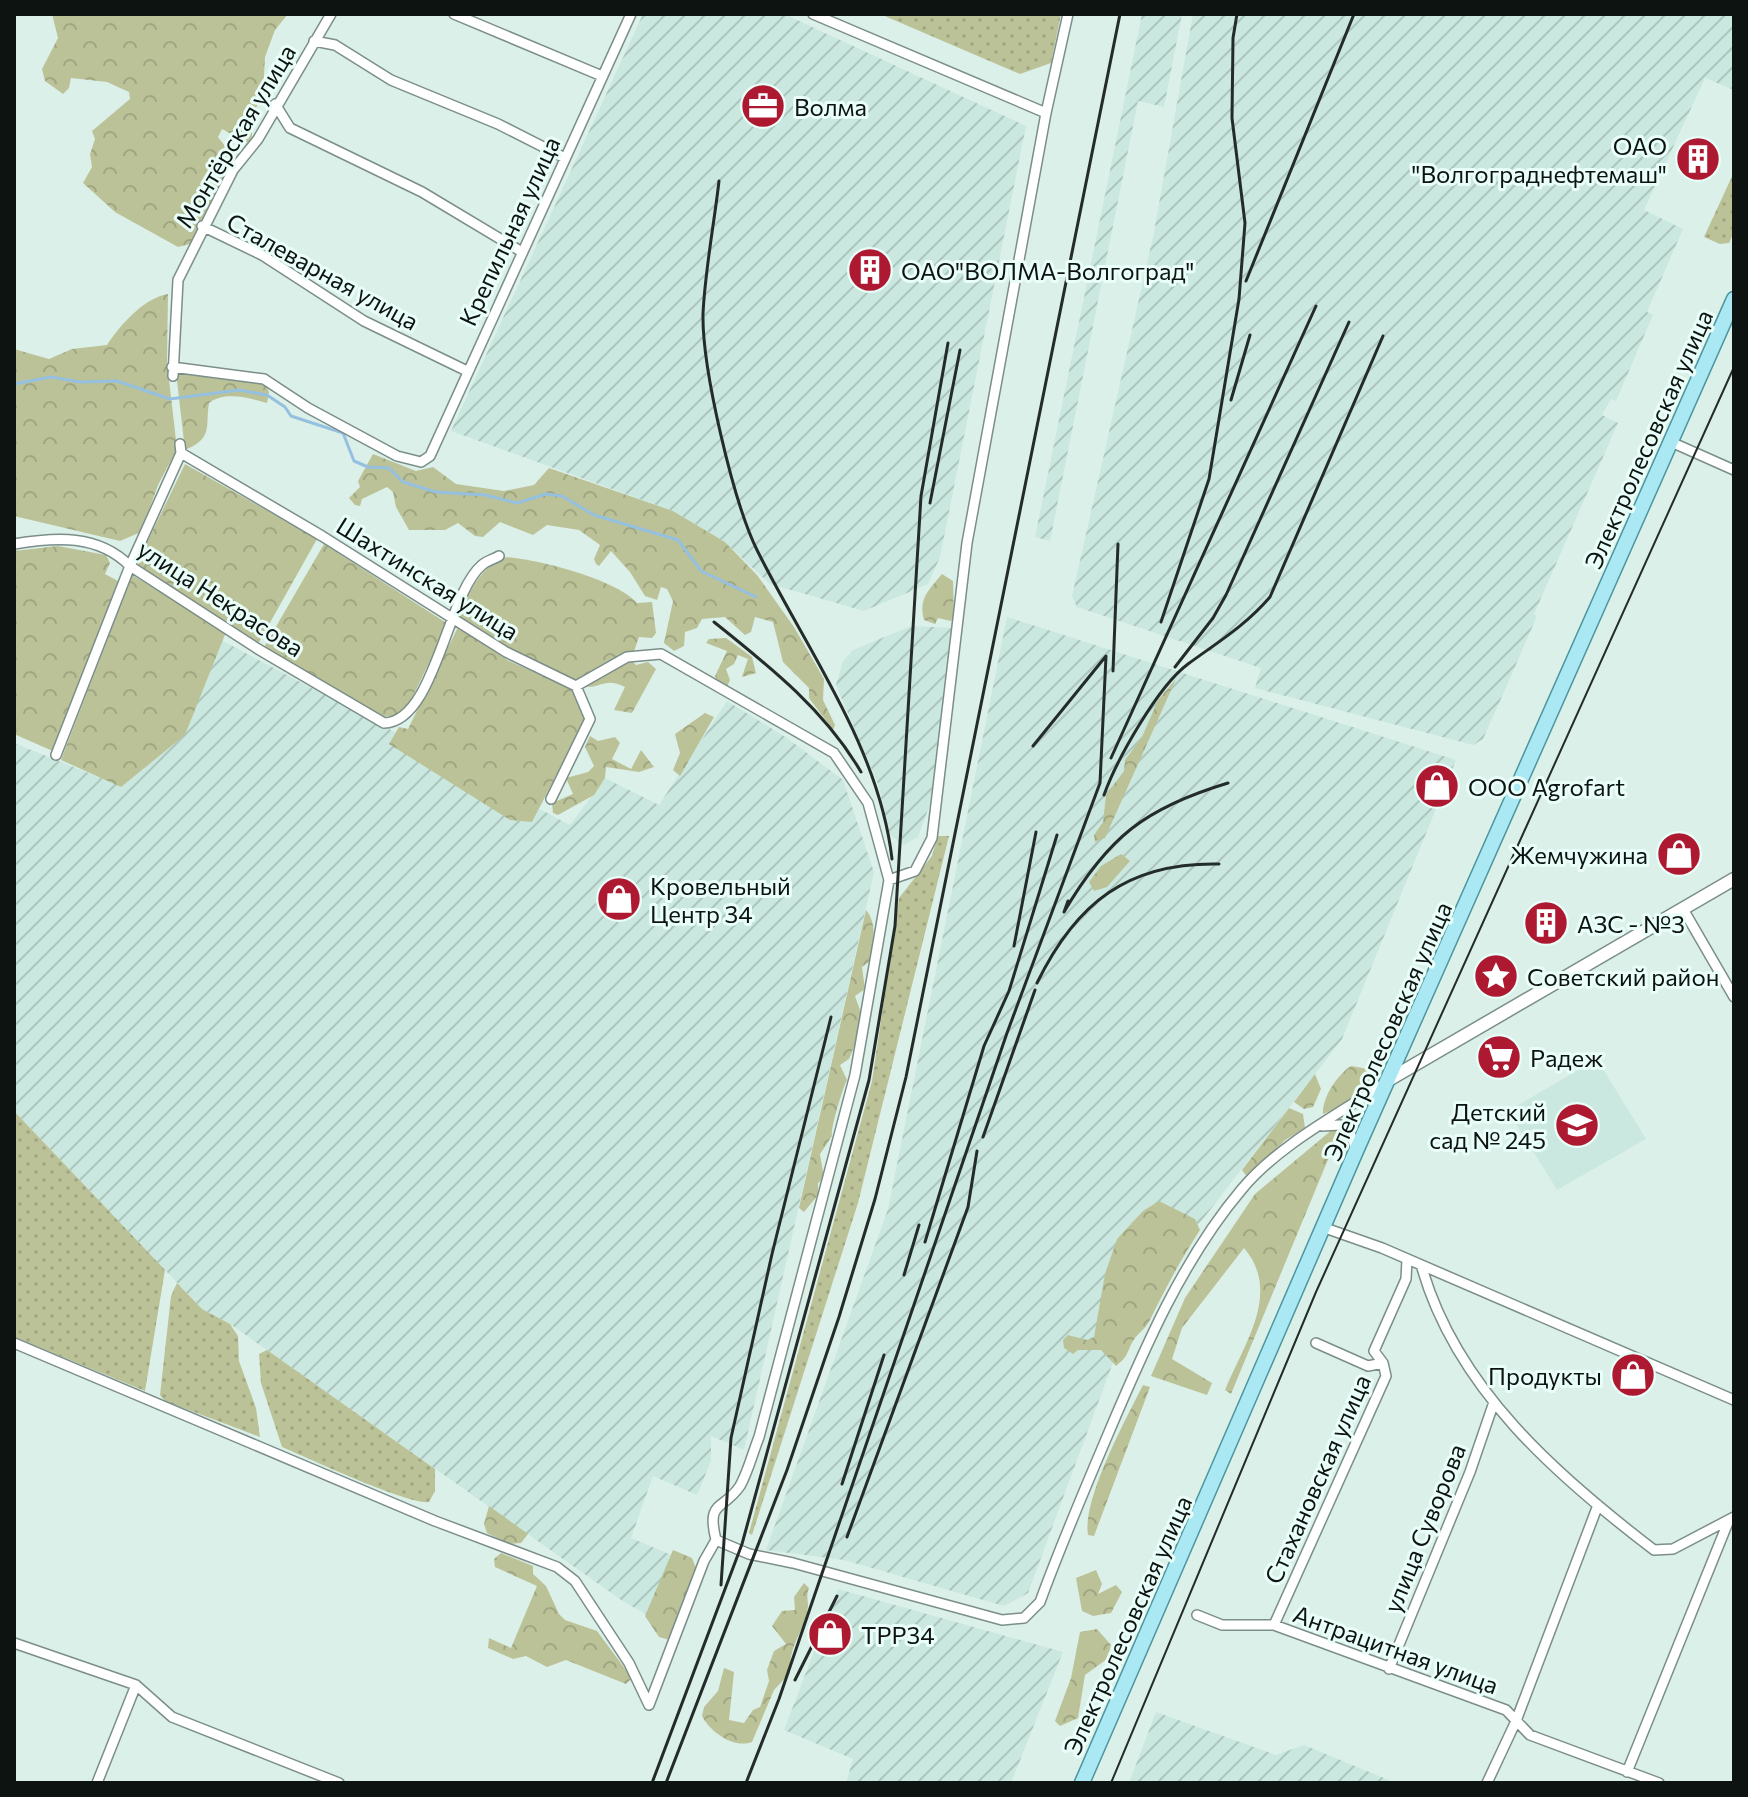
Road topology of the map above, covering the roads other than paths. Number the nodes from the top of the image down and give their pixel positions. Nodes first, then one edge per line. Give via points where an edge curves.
1 (331, 14) edge
2 (454, 14) edge
3 (813, 14) edge
4 (1068, 14) edge
5 (628, 15) edge
6 (314, 41) junction
7 (602, 76) junction
8 (275, 104) junction
9 (1046, 113) junction
10 (565, 158) junction
11 (202, 226) junction
12 (522, 252) junction
13 (1734, 299) edge
14 (467, 371) junction
15 (1671, 442) junction
16 (421, 462) joint
17 (1734, 470) edge
18 (14, 544) edge
19 (499, 556) dead end
20 (130, 566) junction
21 (455, 618) junction
22 (576, 686) junction
23 (56, 755) dead end
24 (551, 799) dead end
25 (1734, 879) edge
26 (889, 880) junction
27 (1683, 909) junction
28 (1734, 997) edge
29 (1390, 1079) junction
30 (1322, 1126) junction
31 (1356, 1151) junction
32 (1325, 1228) junction
33 (1407, 1260) junction
34 (1422, 1268) junction
35 (14, 1343) edge
36 (1316, 1343) dead end
37 (1383, 1363) junction
38 (1734, 1400) edge
39 (1494, 1402) junction
40 (1598, 1505) junction
41 (1731, 1519) edge
42 (716, 1540) junction
43 (1197, 1615) dead end
44 (1274, 1625) junction
45 (14, 1643) edge
46 (1389, 1669) junction
47 (136, 1685) junction
48 (1516, 1721) junction
49 (1627, 1772) junction
50 (97, 1783) edge
51 (339, 1783) edge
52 (1082, 1783) edge
53 (1487, 1783) edge
54 (1659, 1783) edge

1 - 6 street, Монтёрская улица
2 - 7 street
3 - 9 street
4 - 9 street
5 - 7 street, Крепильная улица
6 - 8 street, Монтёрская улица
6 - 10 street via 335,45 391,80
7 - 10 street, Крепильная улица
8 - 11 street, Монтёрская улица
8 - 12 street via 290,128 422,192
9 - 26 street via 967,543 932,838 915,871
10 - 12 street, Крепильная улица
11 - 14 street, Сталеварная улица via 262,255 364,321
11 - 16 street, Монтёрская улица via 178,280 172,371 264,379 397,456
12 - 14 street, Крепильная улица
13 - 15 main road, Электролесовская улица
14 - 16 street, Крепильная улица via 440,437
15 - 17 street
15 - 29 main road, Электролесовская улица
18 - 20 street, улица Некрасова via 48,538 89,541 116,552
19 - 21 street via 481,565
20 - 21 street, улица Некрасова via 384,723 397,722 411,710
20 - 21 street, Шахтинская улица via 180,448
20 - 23 street
21 - 22 street, Шахтинская улица via 506,652
22 - 24 street via 590,719
22 - 26 street via 627,657 661,654 834,753 868,803
25 - 27 street
26 - 42 street via 855,1075 759,1437 739,1486 719,1503 712,1521
27 - 28 street
27 - 29 street
29 - 30 street
29 - 31 main road, Электролесовская улица
30 - 31 street via 1349,1130
30 - 42 street via 1243,1188 1179,1285 1126,1393 1040,1602 1024,1618 1002,1620 749,1554
31 - 32 main road, Электролесовская улица
32 - 33 street
32 - 52 main road, Электролесовская улица
33 - 34 street
33 - 37 street, Стахановская улица via 1406,1279 1374,1351
34 - 38 street
34 - 39 street via 1432,1304 1456,1351
35 - 42 street via 435,1521 557,1567 591,1604 649,1705
36 - 37 street via 1368,1366
37 - 44 street, Стахановская улица via 1386,1376
39 - 40 street via 1569,1484
39 - 46 street, улица Суворова
40 - 41 street via 1654,1550 1673,1549
40 - 48 street
41 - 49 street
43 - 44 street, Антрацитная улица via 1222,1625
44 - 46 street, Антрацитная улица
45 - 47 street
46 - 48 street, Антрацитная улица via 1506,1710
47 - 50 street
47 - 51 street via 172,1717
48 - 49 street, Антрацитная улица via 1530,1735
48 - 53 street
49 - 54 street, Антрацитная улица

